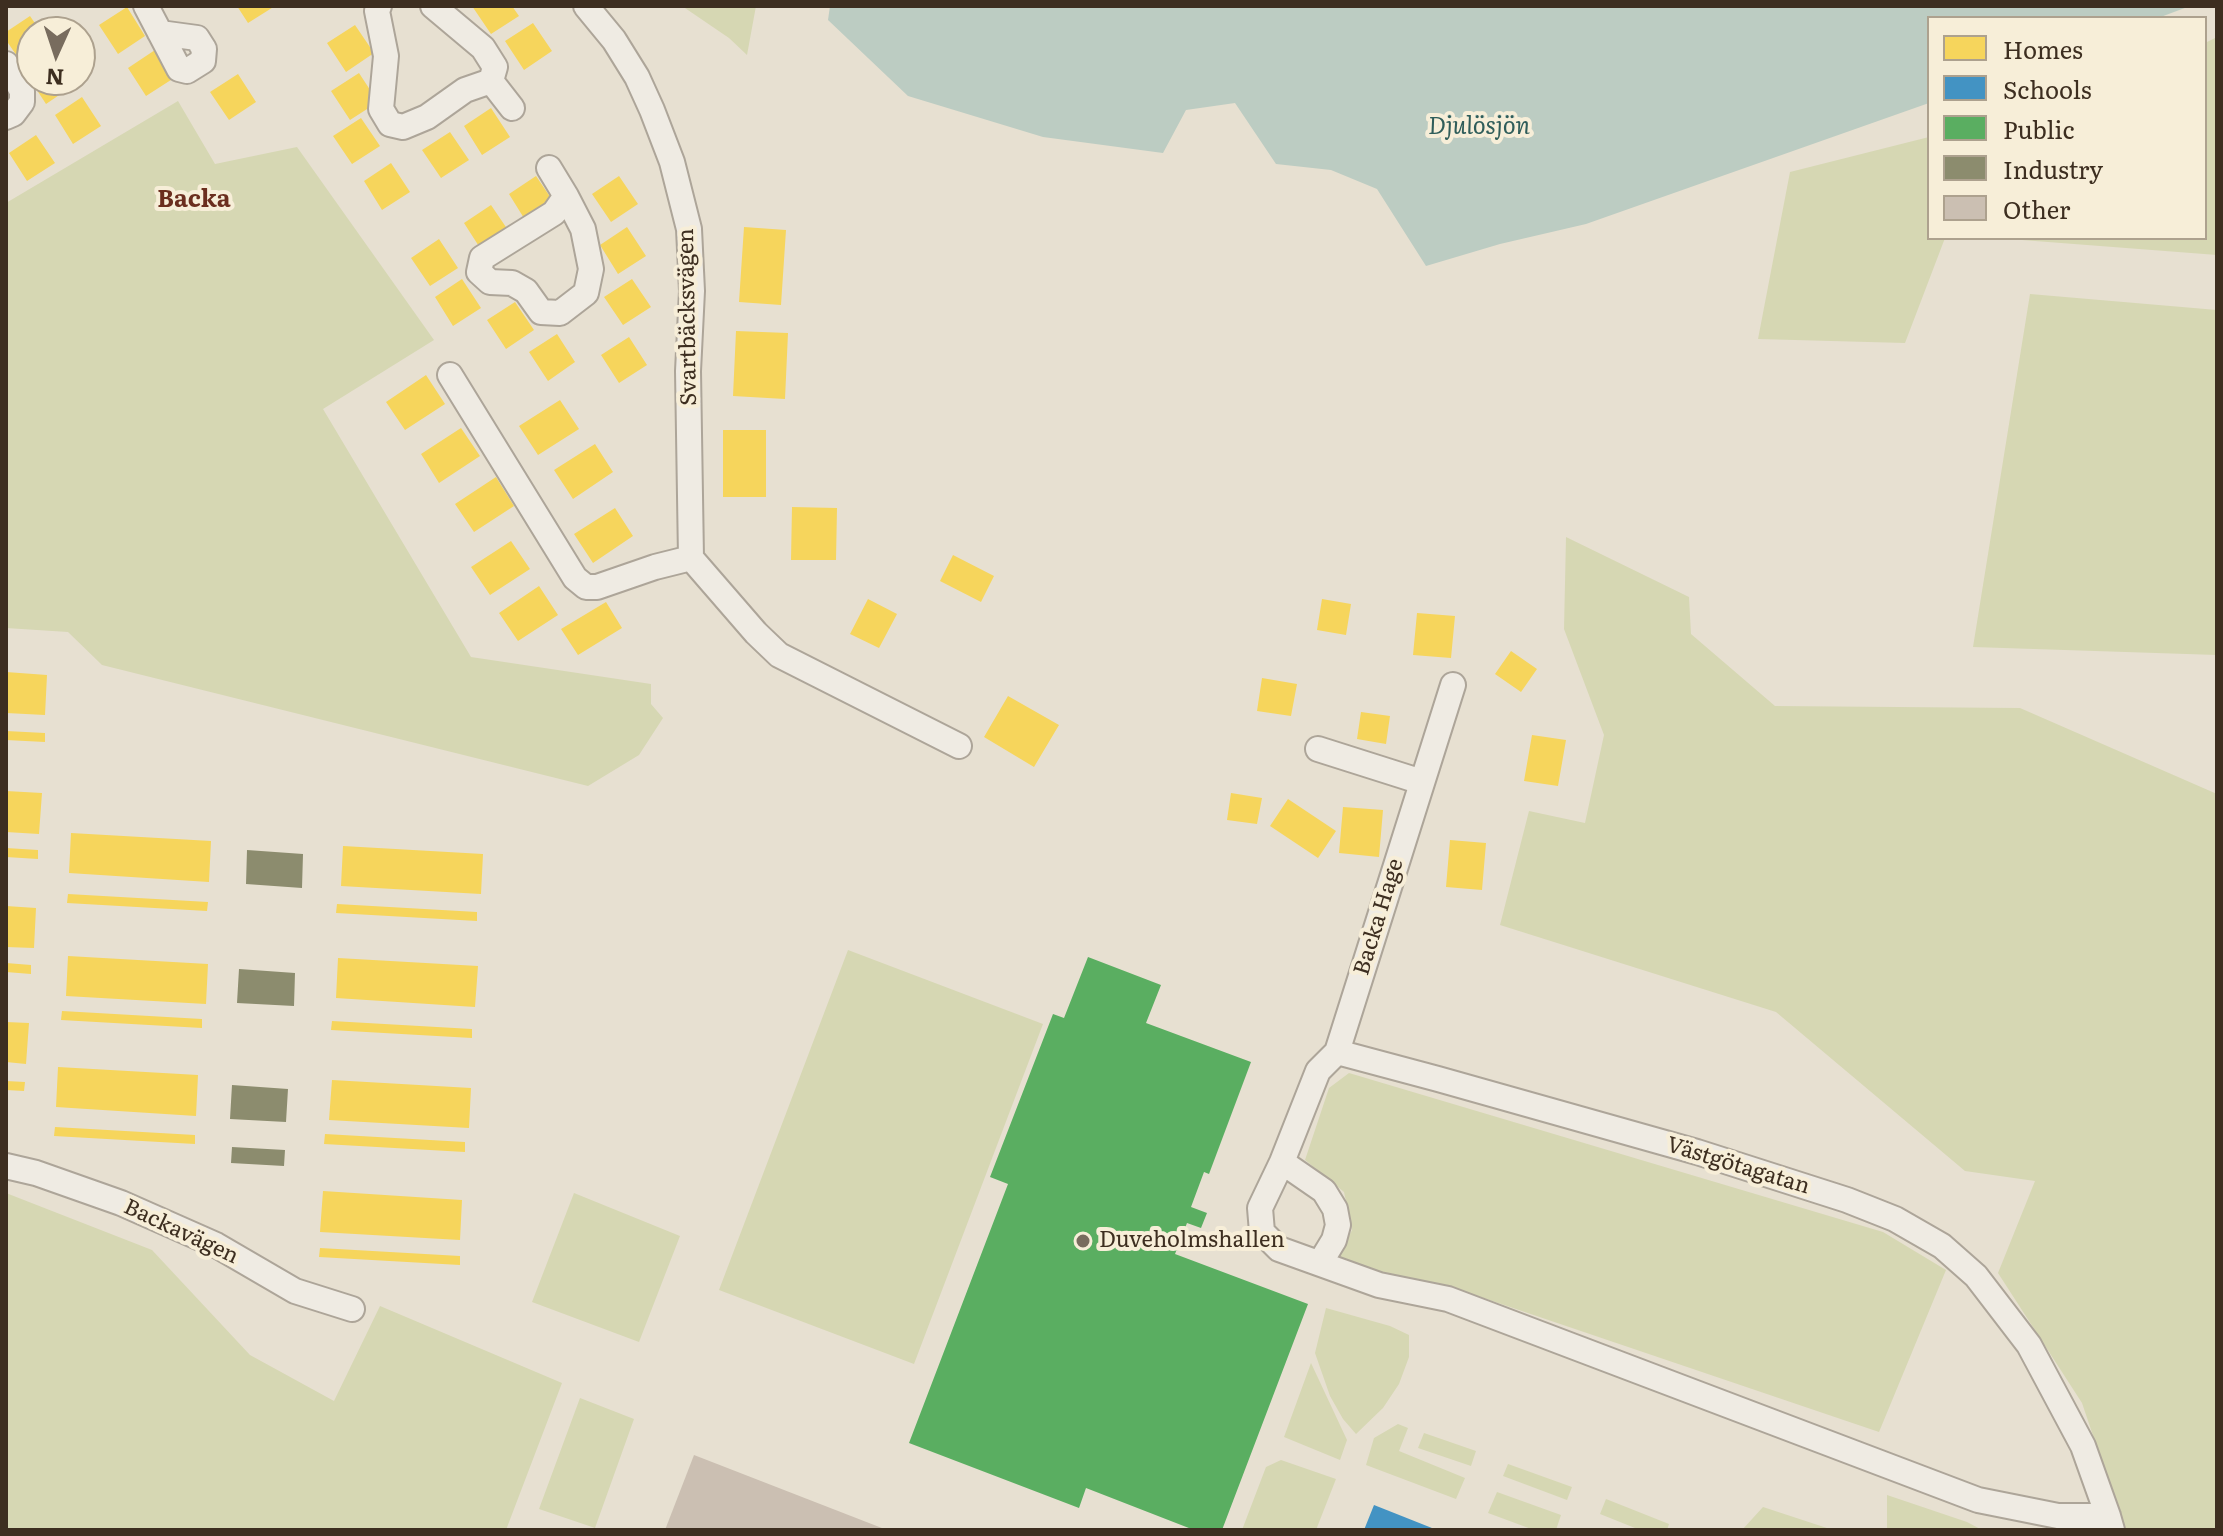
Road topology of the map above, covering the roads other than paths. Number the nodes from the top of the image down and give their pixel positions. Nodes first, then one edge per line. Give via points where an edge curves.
1 (146, 6) edge
2 (379, 6) edge
3 (433, 6) edge
4 (586, 6) edge
5 (160, 33) dead end
6 (6, 64) edge
7 (491, 81) junction
8 (512, 108) dead end
9 (6, 117) edge
10 (549, 168) dead end
11 (566, 196) junction
12 (450, 375) dead end
13 (691, 558) junction
14 (1453, 685) dead end
15 (959, 746) dead end
16 (1318, 749) dead end
17 (1422, 782) junction
18 (1337, 1052) junction
19 (1282, 1162) junction
20 (6, 1166) edge
21 (1320, 1263) junction
22 (352, 1309) dead end
23 (2110, 1523) edge

1 - 5 street
2 - 7 street via 386,56 381,109 390,124 403,127 427,117 465,90
3 - 7 street via 483,48 495,67
4 - 13 street, Svartbäcksvägen via 637,77 672,162 689,229
6 - 9 street via 22,91 22,102
7 - 8 street
10 - 11 street
11 - 11 street via 583,229 591,269 586,293 560,313 541,312 526,291 512,283 490,282 479,272 482,258 554,213
12 - 13 street via 575,578 586,587
13 - 15 street via 779,655
14 - 17 street, Backa Hage
16 - 17 street
17 - 18 street, Backa Hage
18 - 19 street, Västgötagatan via 1318,1071
18 - 23 street, Västgötagatan via 1697,1152 1847,1200 1942,1246 1976,1276 2029,1345 2083,1446
19 - 21 street via 1324,1191 1335,1209 1334,1240
19 - 21 street, Västgötagatan via 1260,1208 1262,1232 1279,1249
20 - 22 street, Backavägen via 121,1203 216,1245 295,1291
21 - 23 street, Västgötagatan via 1379,1285 1448,1299 1978,1500

